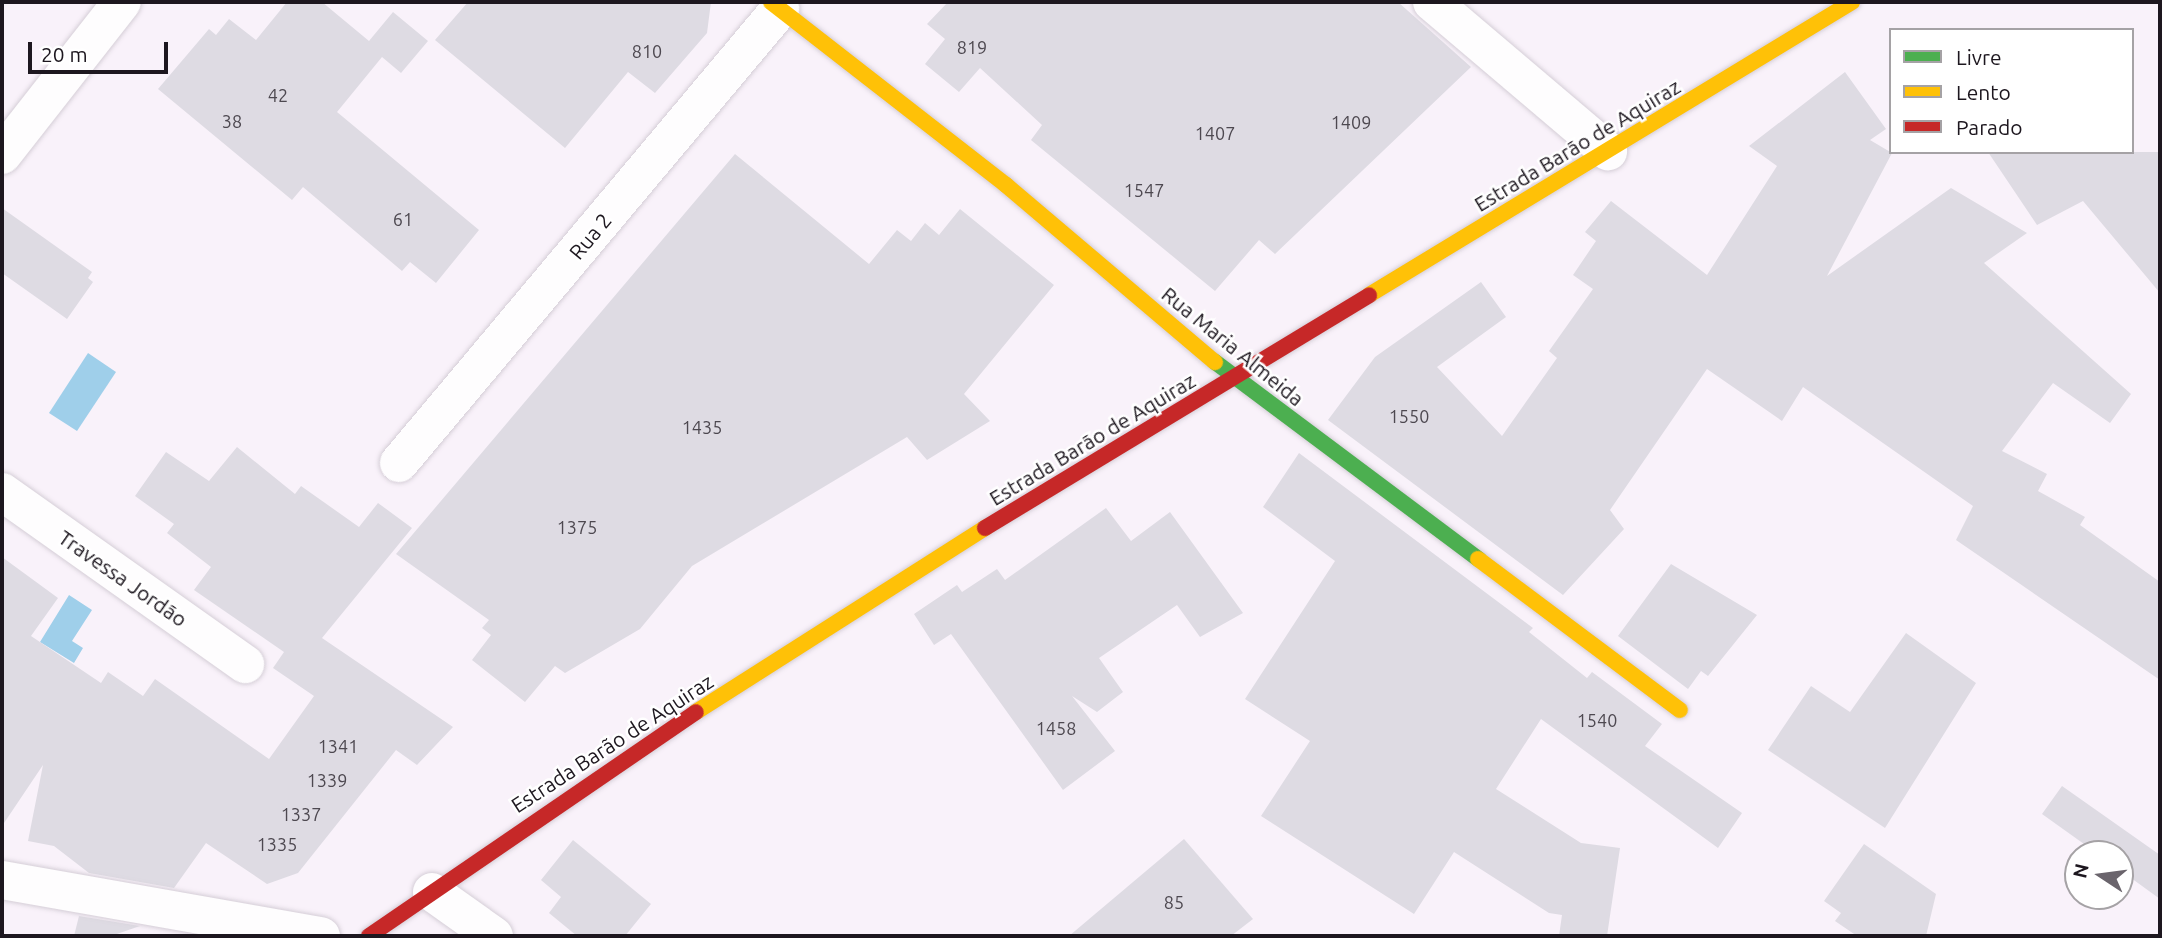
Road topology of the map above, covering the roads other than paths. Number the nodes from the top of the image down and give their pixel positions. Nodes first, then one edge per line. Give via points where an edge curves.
1 (122, 2) edge
2 (1432, 2) edge
3 (1852, 2) edge
4 (776, 5) edge
5 (1608, 151) junction
6 (2, 155) edge
7 (1236, 378) junction
8 (399, 463) dead end
9 (2, 492) edge
10 (245, 664) dead end
11 (1680, 710) dead end
12 (2, 880) edge
13 (432, 892) junction
14 (321, 936) edge
15 (369, 936) edge
16 (494, 936) edge

1 - 6 street
2 - 5 street
3 - 5 street, Estrada Barão de Aquiraz
4 - 7 street, Rua Maria Almeida via 1006,185
4 - 8 street, Rua 2
5 - 7 street, Estrada Barão de Aquiraz
7 - 11 street, Rua Maria Almeida
7 - 13 street, Estrada Barão de Aquiraz via 1001,518 582,785
9 - 10 street, Travessa Jordão
12 - 14 street
13 - 15 street, Estrada Barão de Aquiraz
13 - 16 street

